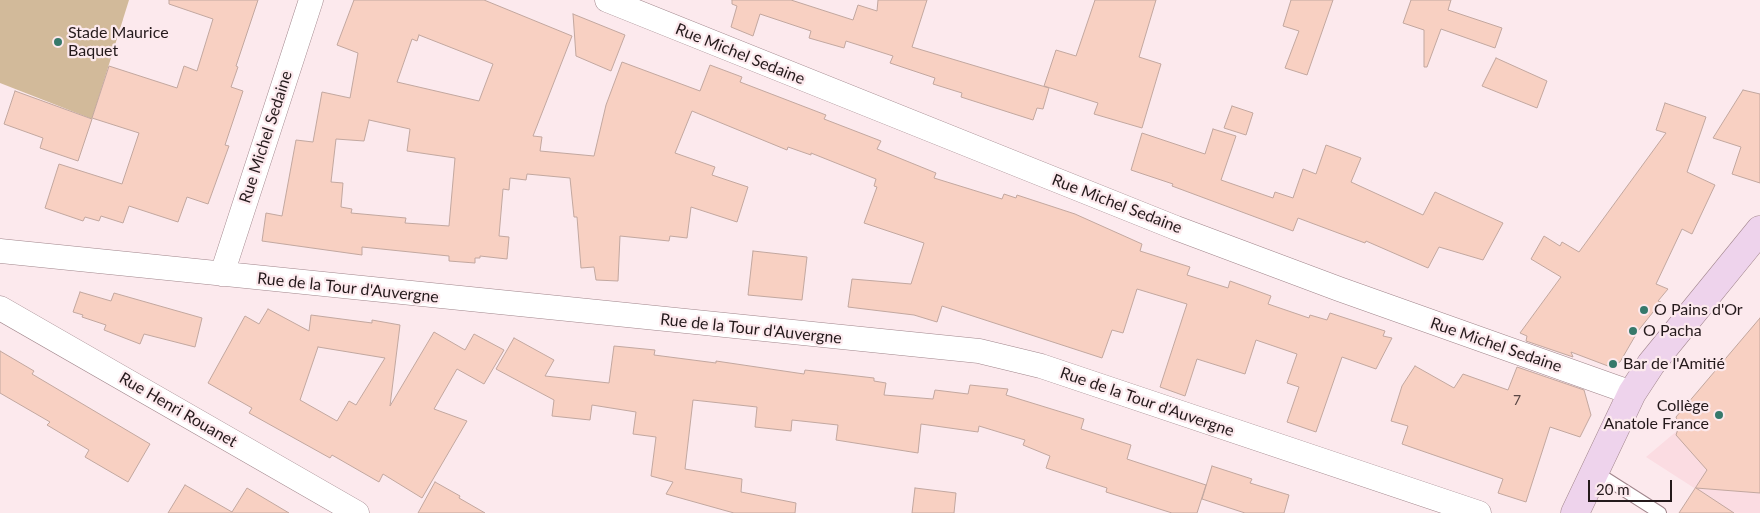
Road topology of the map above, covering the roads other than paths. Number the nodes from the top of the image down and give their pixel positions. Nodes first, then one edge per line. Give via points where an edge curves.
1 (310, 0) edge
2 (607, 0) edge
3 (1760, 230) edge
4 (0, 251) edge
5 (222, 274) junction
6 (0, 308) edge
7 (1632, 393) junction
8 (1594, 471) junction
9 (357, 513) edge
10 (1479, 513) edge
11 (1575, 513) edge
12 (1660, 513) edge

1 - 5 street, Rue Michel Sedaine
2 - 7 street, Rue Michel Sedaine via 1176,228
3 - 7 main road via 1651,364
4 - 5 street, Rue de la Tour d'Auvergne
5 - 10 street, Rue de la Tour d'Auvergne via 979,351 1041,366
6 - 9 street, Rue Henri Rouanet
7 - 8 main road
8 - 11 main road
8 - 12 lane

